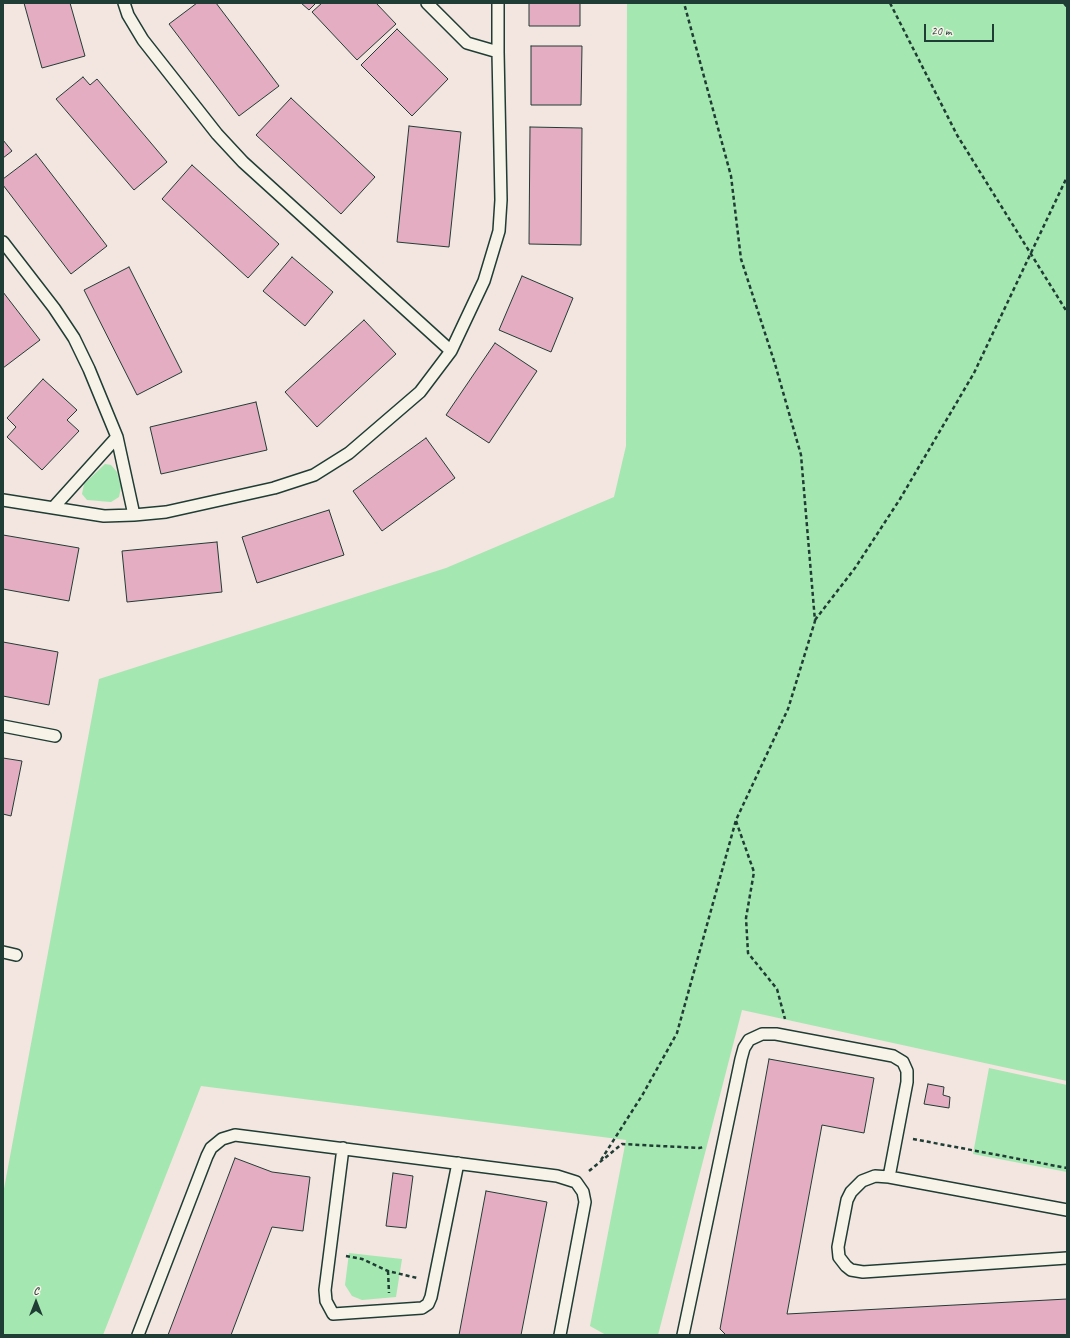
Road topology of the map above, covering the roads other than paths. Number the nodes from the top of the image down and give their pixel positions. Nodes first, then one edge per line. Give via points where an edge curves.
1 (124, 3) edge
2 (427, 3) edge
3 (498, 3) edge
4 (498, 52) junction
5 (3, 242) edge
6 (451, 351) junction
7 (117, 437) junction
8 (3, 500) edge
9 (52, 508) junction
10 (134, 515) junction
11 (3, 726) edge
12 (55, 736) dead end
13 (3, 952) edge
14 (16, 955) dead end
15 (343, 1148) junction
16 (458, 1163) junction
17 (889, 1177) junction
18 (1067, 1210) edge
19 (1067, 1258) edge
20 (138, 1335) edge
21 (560, 1335) edge
22 (683, 1335) edge

1 - 6 lane via 143,40 217,134 243,162
2 - 4 lane via 466,43
3 - 4 lane
4 - 6 lane via 501,200 499,231 484,281
5 - 7 lane via 74,338 103,399
6 - 10 lane via 420,392 349,453 314,475 274,488 166,512
7 - 9 lane
7 - 10 lane
8 - 9 lane
9 - 10 lane via 104,516
11 - 12 lane
13 - 14 lane
15 - 16 lane
15 - 16 lane via 325,1296 333,1314 426,1306 430,1300
15 - 20 lane via 240,1135 229,1136 216,1144 207,1156
16 - 21 lane via 557,1176 576,1182 583,1192 585,1208
17 - 18 lane
17 - 19 lane via 875,1176 862,1181 847,1200 838,1253 842,1262 851,1270 863,1272
17 - 22 lane via 907,1071 899,1059 776,1034 762,1034 749,1040 744,1048

